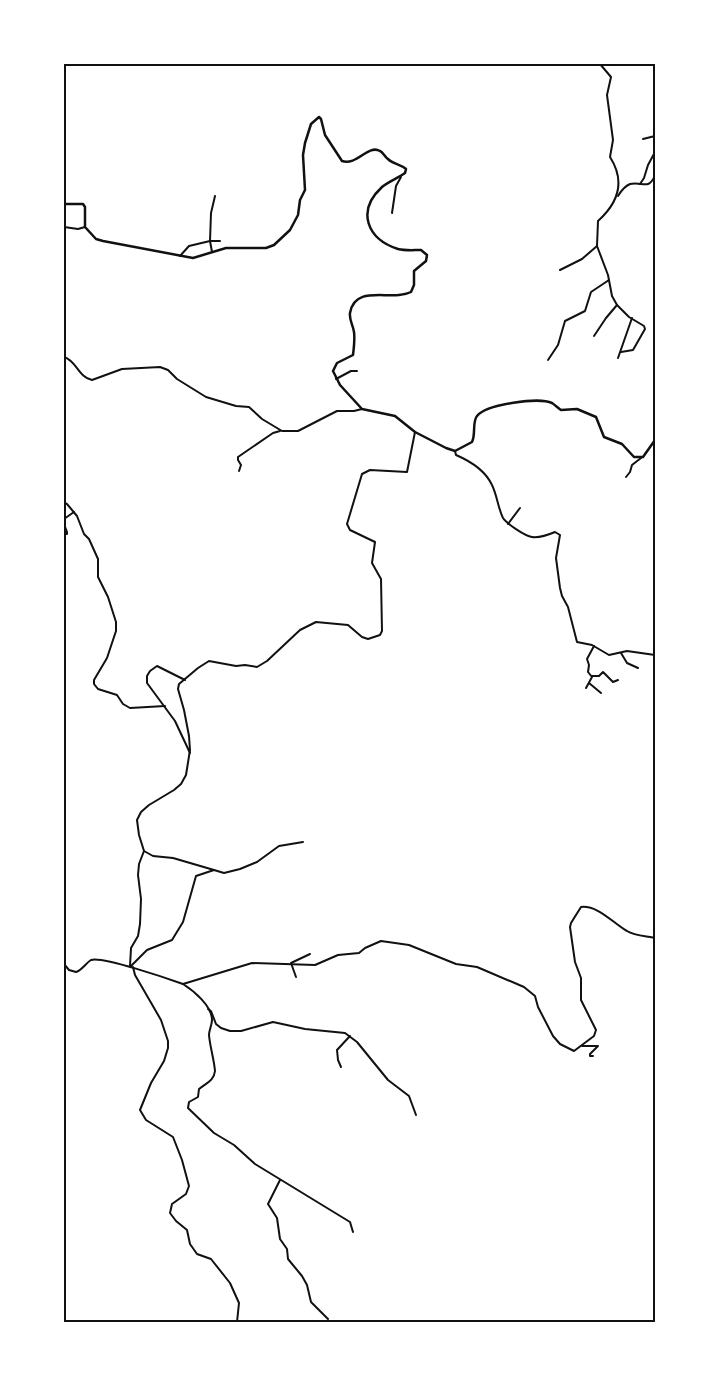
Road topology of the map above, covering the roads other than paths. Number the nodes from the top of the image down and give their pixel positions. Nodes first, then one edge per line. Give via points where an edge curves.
1 (600, 64) edge
2 (655, 136) edge
3 (643, 139) dead end
4 (655, 152) edge
5 (403, 174) junction
6 (655, 174) edge
7 (640, 184) junction
8 (215, 196) dead end
9 (616, 198) junction
10 (64, 204) edge
11 (392, 213) dead end
12 (64, 227) edge
13 (85, 227) junction
14 (210, 241) junction
15 (220, 241) dead end
16 (597, 246) junction
17 (212, 252) junction
18 (180, 256) junction
19 (560, 270) dead end
20 (609, 280) junction
21 (617, 305) junction
22 (632, 318) junction
23 (594, 336) dead end
24 (621, 352) junction
25 (64, 357) edge
26 (618, 358) dead end
27 (548, 360) dead end
28 (357, 371) dead end
29 (336, 380) junction
30 (362, 409) junction
31 (280, 431) junction
32 (415, 432) junction
33 (655, 440) edge
34 (455, 451) junction
35 (642, 458) junction
36 (239, 470) dead end
37 (626, 477) dead end
38 (64, 502) edge
39 (520, 508) dead end
40 (74, 512) junction
41 (64, 519) edge
42 (64, 524) edge
43 (508, 524) junction
44 (64, 534) edge
45 (594, 646) junction
46 (621, 653) junction
47 (655, 655) edge
48 (638, 668) dead end
49 (592, 676) junction
50 (655, 678) edge
51 (185, 680) junction
52 (618, 680) dead end
53 (589, 683) junction
54 (655, 685) edge
55 (586, 688) dead end
56 (602, 693) dead end
57 (164, 706) junction
58 (190, 753) junction
59 (303, 842) dead end
60 (144, 851) junction
61 (214, 870) junction
62 (655, 938) edge
63 (310, 954) dead end
64 (64, 964) edge
65 (291, 964) junction
66 (131, 966) junction
67 (296, 977) dead end
68 (183, 984) junction
69 (208, 1009) junction
70 (350, 1036) junction
71 (582, 1046) junction
72 (594, 1056) dead end
73 (341, 1067) dead end
74 (416, 1115) dead end
75 (280, 1180) junction
76 (353, 1232) dead end
77 (328, 1319) dead end
78 (237, 1322) edge

1 - 9 street via 611,77 607,95 613,140 610,157 618,174
2 - 3 street
4 - 7 street
5 - 11 street via 396,186
5 - 17 street via 406,169 388,160 379,150 351,162 342,161 325,134 321,119 316,118 304,143 304,190 298,215 290,230 270,247 226,248
5 - 29 street via 382,187 372,200 368,224 377,237 390,245 405,250 421,250 428,258 414,270 414,284 410,292 400,296 361,297 352,306 350,318 355,339 354,353 334,366
6 - 7 street via 650,183
7 - 9 street via 626,186
8 - 14 street
9 - 16 street via 598,222
10 - 13 street via 84,205
12 - 13 street
13 - 18 street via 100,240
14 - 15 street
14 - 17 street
14 - 18 street via 189,246
16 - 19 street via 582,259
16 - 20 street
17 - 18 street via 198,258
20 - 21 street
20 - 27 street via 591,292 585,311 565,321 558,345
21 - 22 street
21 - 23 street
22 - 24 street
22 - 24 street via 644,326 645,331 633,350
24 - 26 street
25 - 31 street via 92,380 122,370 164,368 206,397 252,409
28 - 29 street
29 - 30 street
30 - 31 street via 337,411 298,431
30 - 32 street via 395,416
31 - 36 street via 239,456
32 - 34 street
32 - 51 street via 407,472 370,470 362,474 347,524 350,530 375,542 372,563 381,579 380,636 368,639 348,625 317,622 300,630 257,667 209,661
33 - 35 street
34 - 35 street via 472,442 475,419 479,414 502,404 528,402 551,403 563,411 577,409 596,416 604,436 622,444 632,456
34 - 43 street via 492,484
35 - 37 street via 632,465
38 - 40 street
39 - 43 street
40 - 41 street
40 - 57 street via 98,559 98,577 116,622 107,658 94,684 98,689 115,694 130,708
42 - 44 street via 68,532
43 - 45 street via 531,537 555,532 560,535 556,558 561,592 577,642
45 - 46 street via 609,655
45 - 49 street via 587,659 588,672
46 - 47 street
46 - 48 street via 627,664
49 - 52 street via 603,672 613,682
49 - 53 street
50 - 54 street
51 - 57 street via 158,666 150,671 147,683
51 - 58 street via 178,689
53 - 55 street
53 - 56 street
57 - 58 street
58 - 60 street via 181,784 149,805 139,816 137,827
59 - 61 street via 277,847 257,862 240,869 224,874
60 - 61 street
60 - 66 street via 138,875 140,924 131,948
61 - 66 street via 195,877 192,895 172,940 147,950
62 - 71 street via 628,932 587,907 581,907 576,913 570,925 575,962 581,978 581,998 596,1030
63 - 65 street
64 - 66 street via 74,972 96,959
65 - 67 street
65 - 68 street via 252,963
65 - 71 street via 315,965 338,955 359,953 382,941 409,945 456,964 477,966 524,987 535,996 560,1044 572,1051
66 - 68 street
66 - 78 street via 164,1027 168,1041 164,1061 140,1110 146,1120 173,1137 187,1176 189,1186 186,1194 174,1203 170,1213 187,1230 190,1244 197,1254 210,1260 230,1283 239,1303
68 - 69 street
69 - 70 street via 212,1011 216,1024 230,1031 273,1022 342,1032
69 - 75 street via 212,1018 209,1034 215,1073 198,1097 189,1102 188,1108 214,1133
70 - 73 street via 337,1050
70 - 74 street via 388,1080 409,1096
71 - 72 street via 598,1046 590,1054
75 - 76 street via 345,1219
75 - 77 street via 268,1204 277,1218 280,1239 289,1260 307,1285 311,1302

